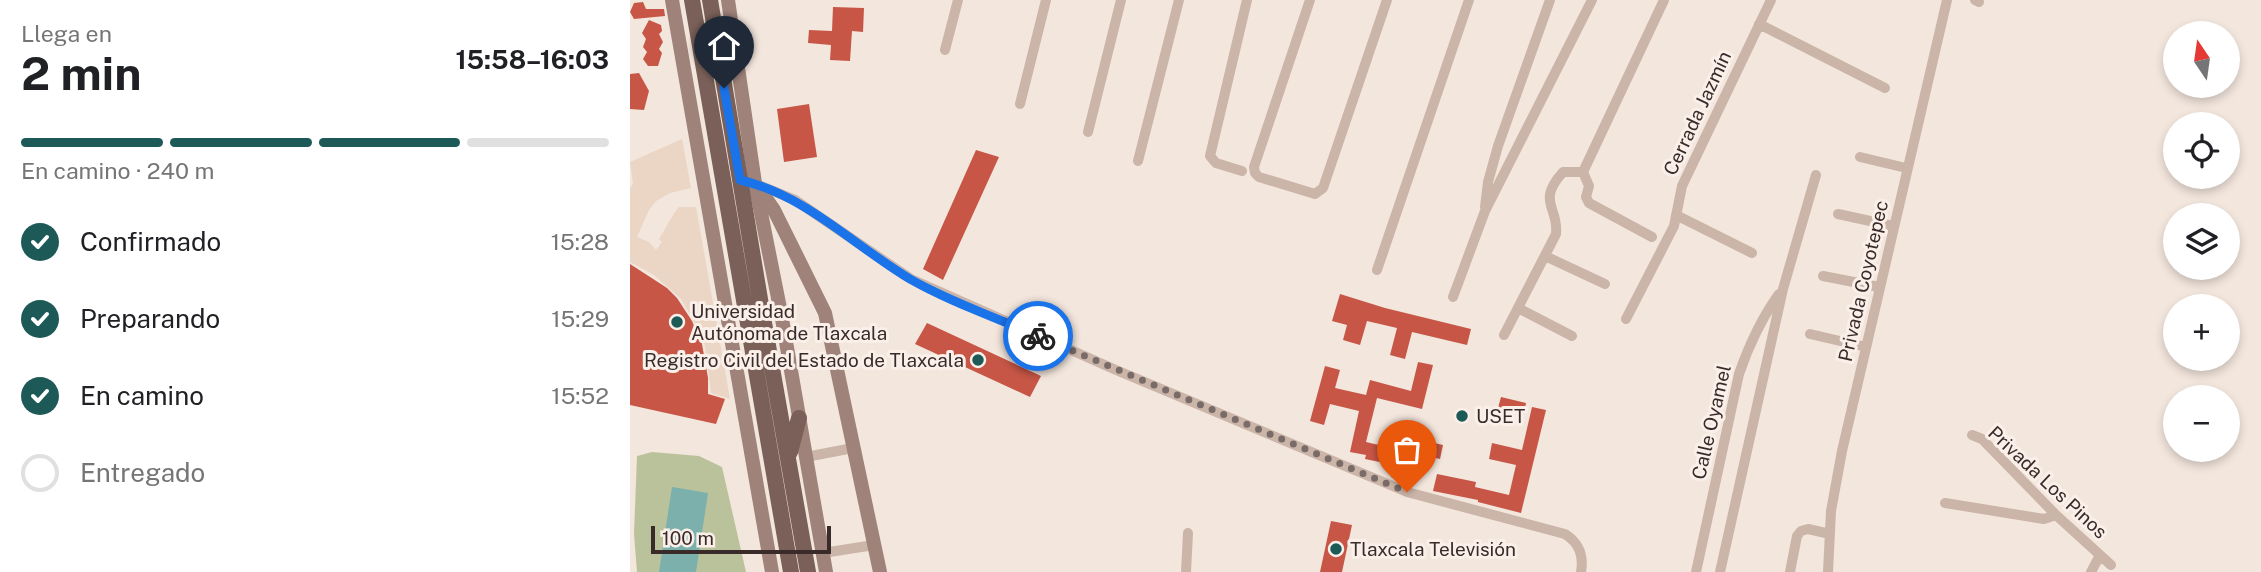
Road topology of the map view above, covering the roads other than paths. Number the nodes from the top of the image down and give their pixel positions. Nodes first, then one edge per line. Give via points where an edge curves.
1 (672, 0) edge
2 (692, 0) edge
3 (710, 0) edge
4 (728, 0) edge
5 (958, 0) edge
6 (1046, 0) edge
7 (1121, 0) edge
8 (1179, 0) edge
9 (1247, 0) edge
10 (1310, 0) edge
11 (1387, 0) edge
12 (1469, 0) edge
13 (1550, 0) edge
14 (1592, 0) edge
15 (1664, 0) edge
16 (1770, 0) edge
17 (1947, 0) edge
18 (1759, 24) junction
19 (945, 50) dead end
20 (1885, 88) dead end
21 (1020, 104) dead end
22 (1088, 132) dead end
23 (1860, 157) dead end
24 (1138, 161) dead end
25 (1906, 168) junction
26 (1242, 171) dead end
27 (1583, 172) junction
28 (1816, 175) dead end
29 (739, 182) junction
30 (706, 189) junction
31 (1485, 211) junction
32 (1838, 214) dead end
33 (1676, 215) junction
34 (1893, 226) junction
35 (1652, 237) dead end
36 (1752, 253) dead end
37 (1545, 256) junction
38 (1377, 270) dead end
39 (1823, 276) dead end
40 (1605, 284) dead end
41 (1879, 287) junction
42 (1783, 289) junction
43 (1453, 297) dead end
44 (1518, 308) junction
45 (1626, 320) dead end
46 (1810, 334) dead end
47 (1504, 335) dead end
48 (1573, 336) dead end
49 (1866, 347) junction
50 (799, 418) junction
51 (1972, 435) dead end
52 (853, 448) junction
53 (806, 457) junction
54 (788, 458) junction
55 (1718, 471) junction
56 (1741, 476) junction
57 (1945, 503) dead end
58 (2056, 514) junction
59 (1188, 533) dead end
60 (1830, 534) junction
61 (874, 545) junction
62 (823, 553) junction
63 (2100, 555) junction
64 (2111, 565) dead end
65 (772, 572) edge
66 (791, 572) edge
67 (808, 572) edge
68 (826, 572) edge
69 (880, 572) edge
70 (1186, 572) edge
71 (1581, 572) edge
72 (1696, 572) edge
73 (1720, 572) edge
74 (1790, 572) edge
75 (1828, 572) edge
76 (2091, 572) edge

1 - 30 main road
2 - 29 main road
3 - 29 main road
4 - 29 main road
5 - 19 street
6 - 21 street
7 - 22 street
8 - 24 street
9 - 26 street via 1210,152 1216,163
10 - 11 street via 1254,167 1259,177 1312,194 1323,188
12 - 38 street
13 - 31 street via 1499,146
14 - 31 street
15 - 27 street
16 - 18 street, Cerrada Jazmín
17 - 25 street, Privada Coyotepec
18 - 20 street
18 - 33 street, Cerrada Jazmín via 1682,186
23 - 25 street
25 - 34 street, Privada Coyotepec
27 - 35 street via 1589,186 1588,203
27 - 37 street via 1563,172 1549,196 1557,230
28 - 42 street
29 - 30 street
29 - 50 main road
29 - 52 main road via 774,210 824,313
29 - 54 main road
29 - 66 main road
29 - 71 street via 795,200 911,279 1093,360 1407,492 1564,534 1581,552
30 - 65 main road
31 - 43 street
32 - 34 street
33 - 36 street
33 - 45 street, Cerrada Jazmín
34 - 41 street, Privada Coyotepec
37 - 40 street
37 - 44 street
39 - 41 street
41 - 49 street, Privada Coyotepec
42 - 55 street, Calle Oyamel via 1745,355
42 - 56 street
44 - 47 street
44 - 48 street
46 - 49 street
49 - 60 street, Privada Coyotepec via 1840,463
50 - 53 main road
50 - 54 main road
51 - 58 street, Privada Los Pinos via 1982,439
52 - 53 street
52 - 61 main road
53 - 62 main road
54 - 67 main road
55 - 56 street
55 - 72 street, Calle Oyamel
56 - 73 street
57 - 58 street via 2044,519
58 - 63 street, Privada Los Pinos
59 - 70 street
60 - 74 street via 1801,531
60 - 75 street, Privada Coyotepec
61 - 62 street
61 - 69 main road
62 - 68 main road
63 - 64 street, Privada Los Pinos
63 - 76 street, Privada Los Pinos

